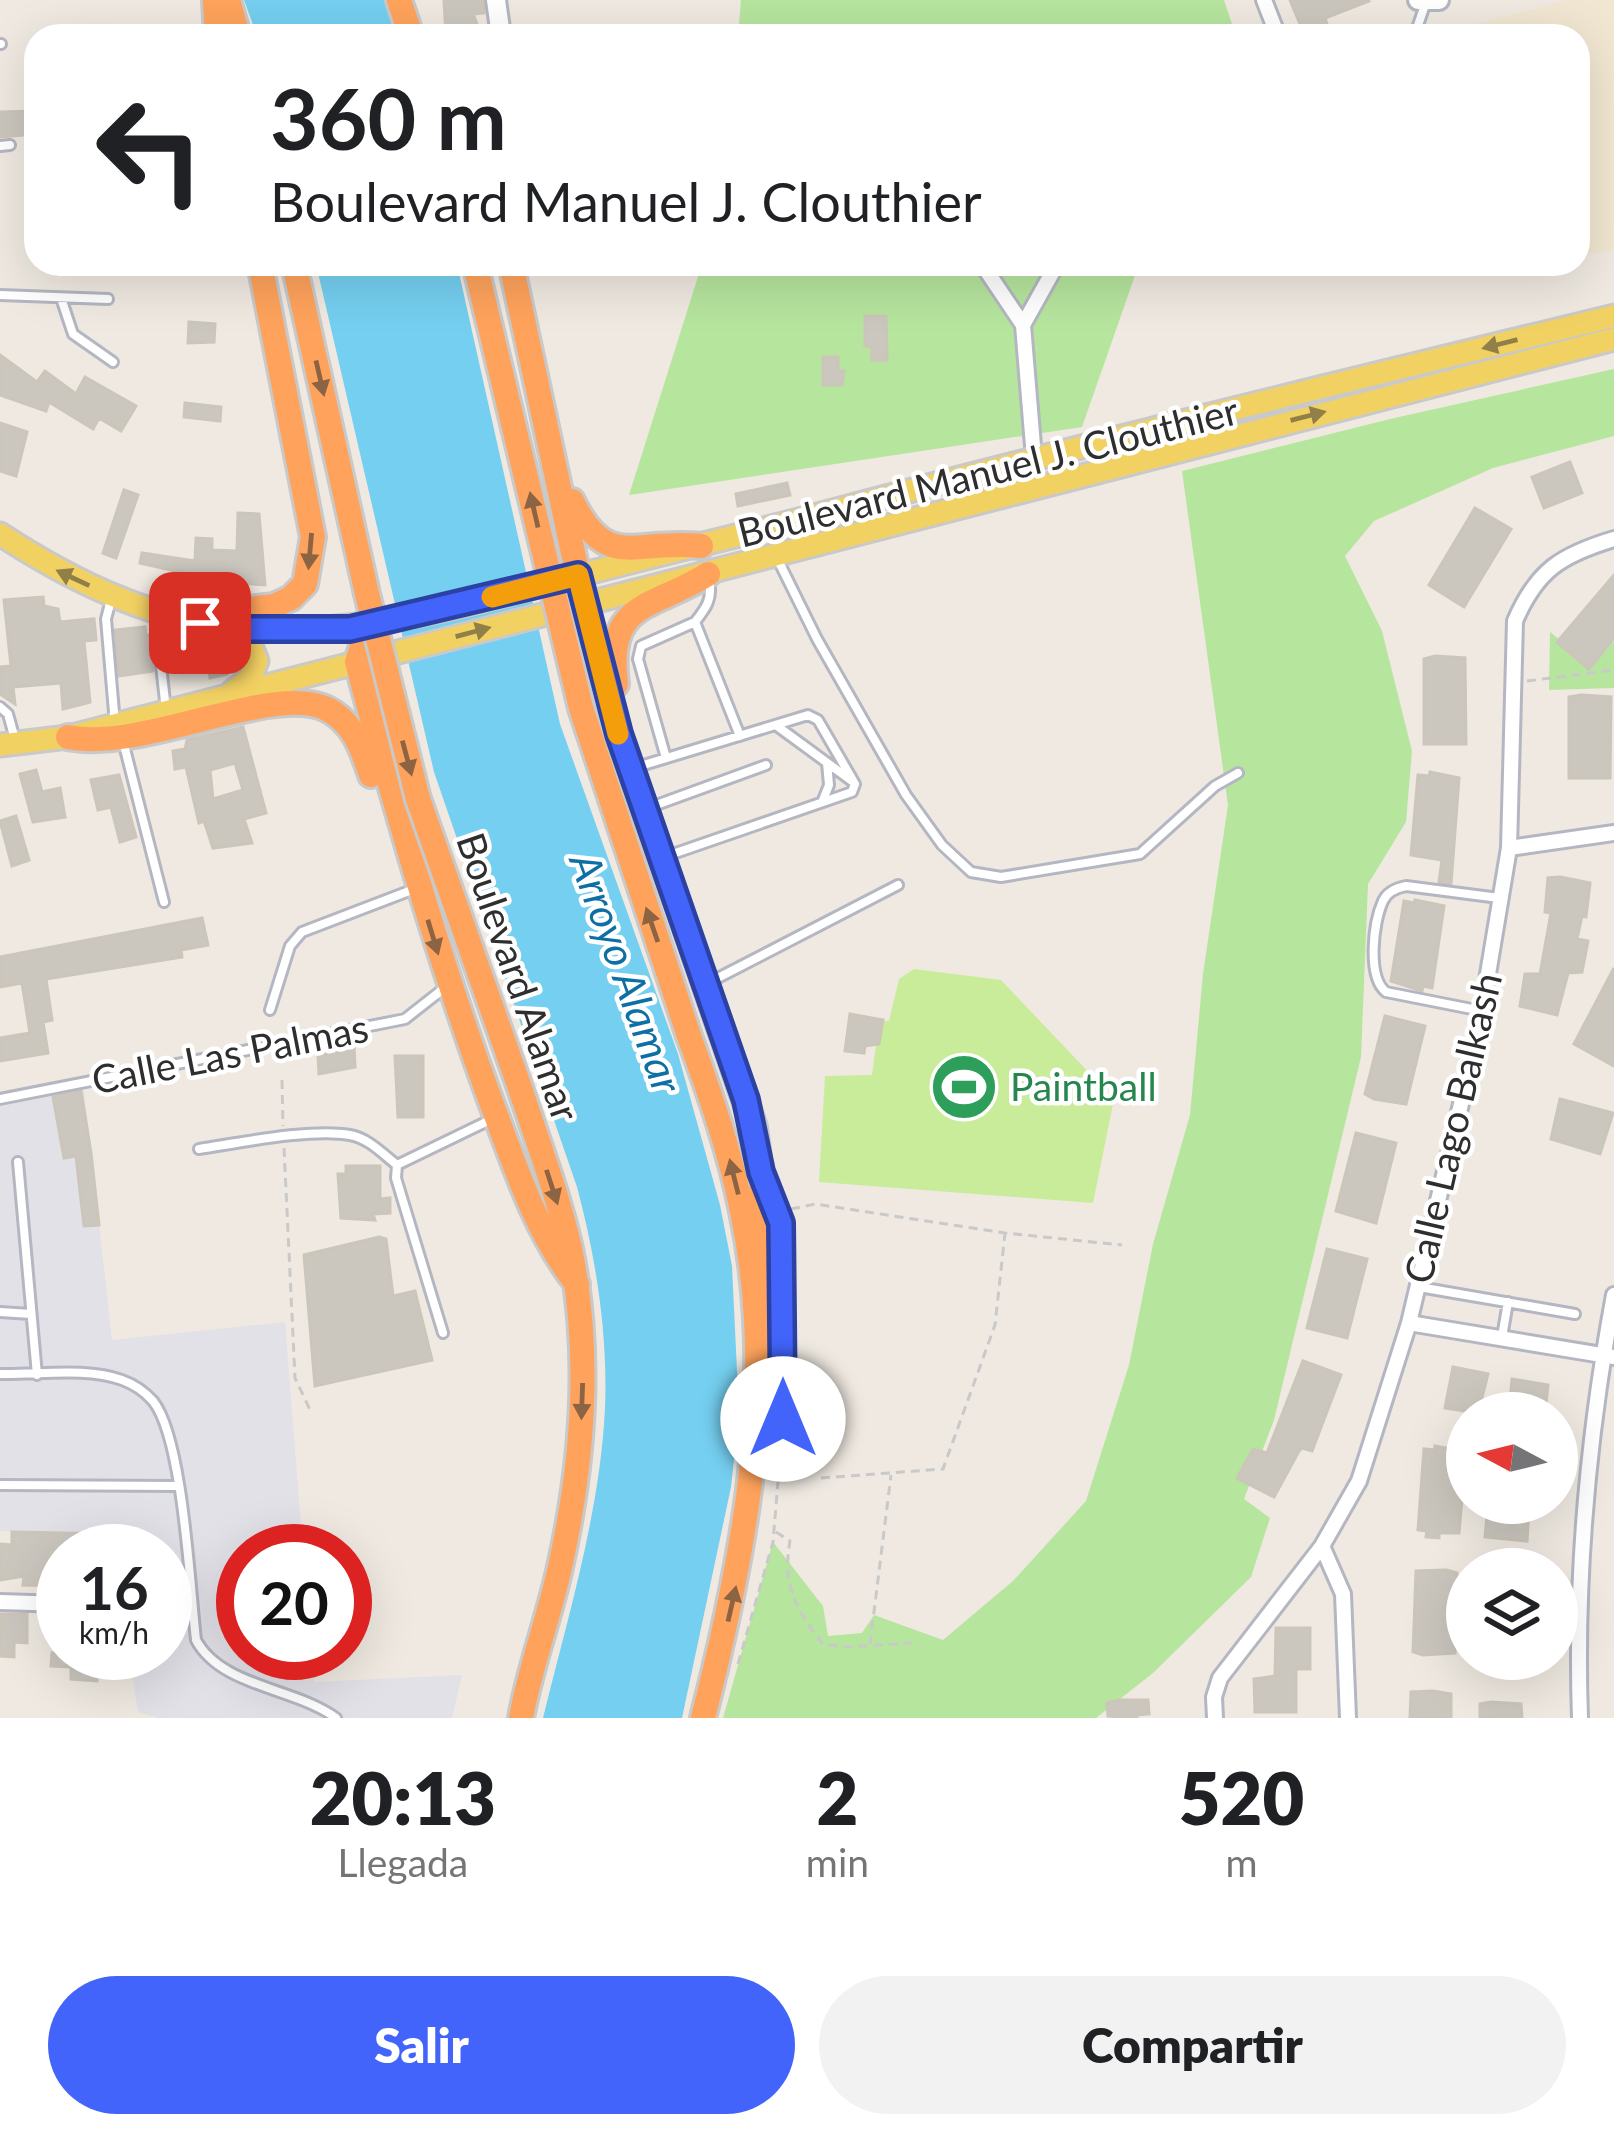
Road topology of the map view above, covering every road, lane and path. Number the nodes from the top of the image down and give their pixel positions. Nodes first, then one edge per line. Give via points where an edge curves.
1 (1439, 0) edge
2 (1422, 1) edge
3 (262, 276) edge
4 (297, 276) edge
5 (479, 276) edge
6 (517, 276) edge
7 (990, 276) edge
8 (1050, 276) edge
9 (0, 296) edge
10 (62, 298) junction
11 (108, 299) dead end
12 (1614, 316) edge
13 (1023, 325) junction
14 (1614, 339) edge
15 (113, 362) dead end
16 (1034, 458) junction
17 (558, 483) junction
18 (0, 534) edge
19 (1614, 539) edge
20 (701, 546) junction
21 (776, 556) junction
22 (708, 574) junction
23 (578, 575) junction
24 (112, 594) junction
25 (584, 602) junction
26 (177, 617) junction
27 (695, 622) junction
28 (372, 624) junction
29 (362, 661) junction
30 (1614, 670) edge
31 (1513, 683) junction
32 (227, 696) junction
33 (0, 707) edge
34 (166, 712) junction
35 (776, 725) junction
36 (118, 732) junction
37 (619, 734) junction
38 (740, 736) junction
39 (68, 737) joint
40 (8, 744) edge
41 (666, 758) junction
42 (827, 763) junction
43 (766, 766) dead end
44 (630, 770) junction
45 (1238, 773) dead end
46 (855, 784) junction
47 (823, 802) junction
48 (644, 809) junction
49 (1614, 833) edge
50 (403, 839) junction
51 (1509, 848) junction
52 (660, 858) junction
53 (898, 885) dead end
54 (418, 887) junction
55 (1500, 898) junction
56 (164, 902) dead end
57 (448, 986) junction
58 (703, 986) junction
59 (270, 1010) dead end
60 (1482, 1011) junction
61 (282, 1080) dead end
62 (0, 1099) edge
63 (497, 1117) junction
64 (284, 1137) junction
65 (199, 1148) dead end
66 (18, 1162) dead end
67 (398, 1165) junction
68 (761, 1172) junction
69 (778, 1212) junction
70 (1005, 1233) junction
71 (1122, 1245) dead end
72 (577, 1284) junction
73 (1418, 1287) junction
74 (1614, 1295) edge
75 (755, 1300) junction
76 (1508, 1302) junction
77 (0, 1312) edge
78 (32, 1314) junction
79 (1575, 1314) dead end
80 (1409, 1323) junction
81 (443, 1333) dead end
82 (1502, 1339) junction
83 (1608, 1356) edge
84 (0, 1374) edge
85 (37, 1375) junction
86 (311, 1412) dead end
87 (783, 1419) joint
88 (891, 1474) junction
89 (821, 1478) dead end
90 (0, 1485) edge
91 (178, 1486) junction
92 (774, 1532) junction
93 (1322, 1546) junction
94 (0, 1602) edge
95 (36, 1603) edge
96 (912, 1643) dead end
97 (870, 1646) junction
98 (734, 1680) dead end
99 (520, 1714) edge
100 (336, 1718) edge
101 (704, 1718) edge
102 (1215, 1718) edge
103 (1348, 1718) edge
104 (1580, 1718) edge

1 - 2 main road
3 -> 26 highway via 312,557 305,584 291,598
4 -> 72 highway, Boulevard Alamar, bridge via 418,799 557,1203
75 -> 5 highway, bridge via 735,1182 591,742
6 - 17 highway
7 - 13 street
8 - 13 street
9 - 10 lane
10 - 11 lane
10 - 15 lane via 74,334
12 -> 16 main road, Boulevard Manuel J. Clouthier
13 - 16 street
21 -> 14 main road, Boulevard Manuel J. Clouthier
16 - 20 main road, Boulevard Manuel J. Clouthier
17 - 20 highway via 604,544
17 - 23 highway
24 -> 18 main road, Boulevard Manuel J. Clouthier
19 - 31 street, Calle Lago Balkash via 1560,561 1528,590 1515,621
20 - 23 main road, Boulevard Manuel J. Clouthier
21 - 22 main road, Boulevard Manuel J. Clouthier
21 - 45 lane via 906,795 971,872 1001,877 1140,854
22 - 25 main road, Boulevard Manuel J. Clouthier
22 - 27 lane via 712,592
22 - 37 highway via 624,620 614,652
23 - 25 highway
23 - 28 main road, Boulevard Manuel J. Clouthier
24 - 26 main road, Boulevard Manuel J. Clouthier
24 - 36 lane via 106,619
29 -> 25 main road, Boulevard Manuel J. Clouthier
25 - 37 highway
26 - 28 main road, Boulevard Manuel J. Clouthier via 248,629
26 - 32 main road via 243,639 255,652 250,678
26 - 34 lane
27 - 38 lane
27 - 41 lane via 641,646 638,659
28 - 29 highway
29 - 32 main road, Boulevard Manuel J. Clouthier
29 - 50 highway
30 - 31 path
31 - 51 street, Calle Lago Balkash
32 - 34 main road, Boulevard Manuel J. Clouthier
33 - 40 lane via 8,713
34 - 36 main road, Boulevard Manuel J. Clouthier
35 - 38 lane
35 - 42 lane
35 - 46 lane via 808,715 818,720
36 - 39 highway
36 - 50 highway via 277,705 323,707 356,735 381,808
36 - 56 lane
37 - 44 highway
38 - 41 lane
39 - 40 main road
41 - 44 lane
42 - 46 lane
42 - 47 lane
43 - 48 lane
44 - 48 highway
46 - 47 lane
47 - 52 lane
48 - 52 highway
49 - 51 street
50 - 54 highway
51 - 55 street, Calle Lago Balkash
52 - 58 highway
53 - 58 lane
54 -> 57 highway
54 - 59 lane via 302,932
55 - 60 street, Calle Lago Balkash
55 - 60 lane via 1395,888 1379,922 1375,984
57 - 62 lane, Calle Las Palmas via 405,1018
57 - 63 highway
58 - 68 highway via 746,1100
60 - 73 street, Calle Lago Balkash
61 - 64 path
63 - 67 lane
63 - 72 highway via 548,1242
64 - 65 lane
64 - 67 lane via 349,1135
64 - 86 path via 296,1378
66 - 78 lane
67 - 81 lane
68 - 69 lane
68 - 75 highway
69 - 70 path via 815,1204
69 - 87 lane
70 - 71 path
70 - 88 path via 994,1325 950,1456 943,1469
72 -> 99 highway, Boulevard Alamar via 581,1430 560,1565
73 - 76 lane
73 - 80 street, Calle Lago Balkash
74 - 83 street
101 -> 75 highway via 745,1539 756,1432
76 - 79 lane
76 - 82 lane
77 - 78 lane
78 - 85 lane
80 - 82 street
80 - 93 street, Calle Lago Balkash via 1359,1481
82 - 83 street
83 - 104 street via 1576,1621
84 - 85 lane
85 - 91 lane via 118,1378 137,1387 165,1424
87 - 92 path
88 - 89 path
88 - 97 path
90 - 91 lane
91 - 100 lane via 204,1654
92 - 97 path via 790,1541 789,1593 823,1644
92 - 98 path
93 - 102 street, Calle Lago Balkash via 1220,1678
93 - 103 street via 1343,1594
94 - 95 street
96 - 97 path

